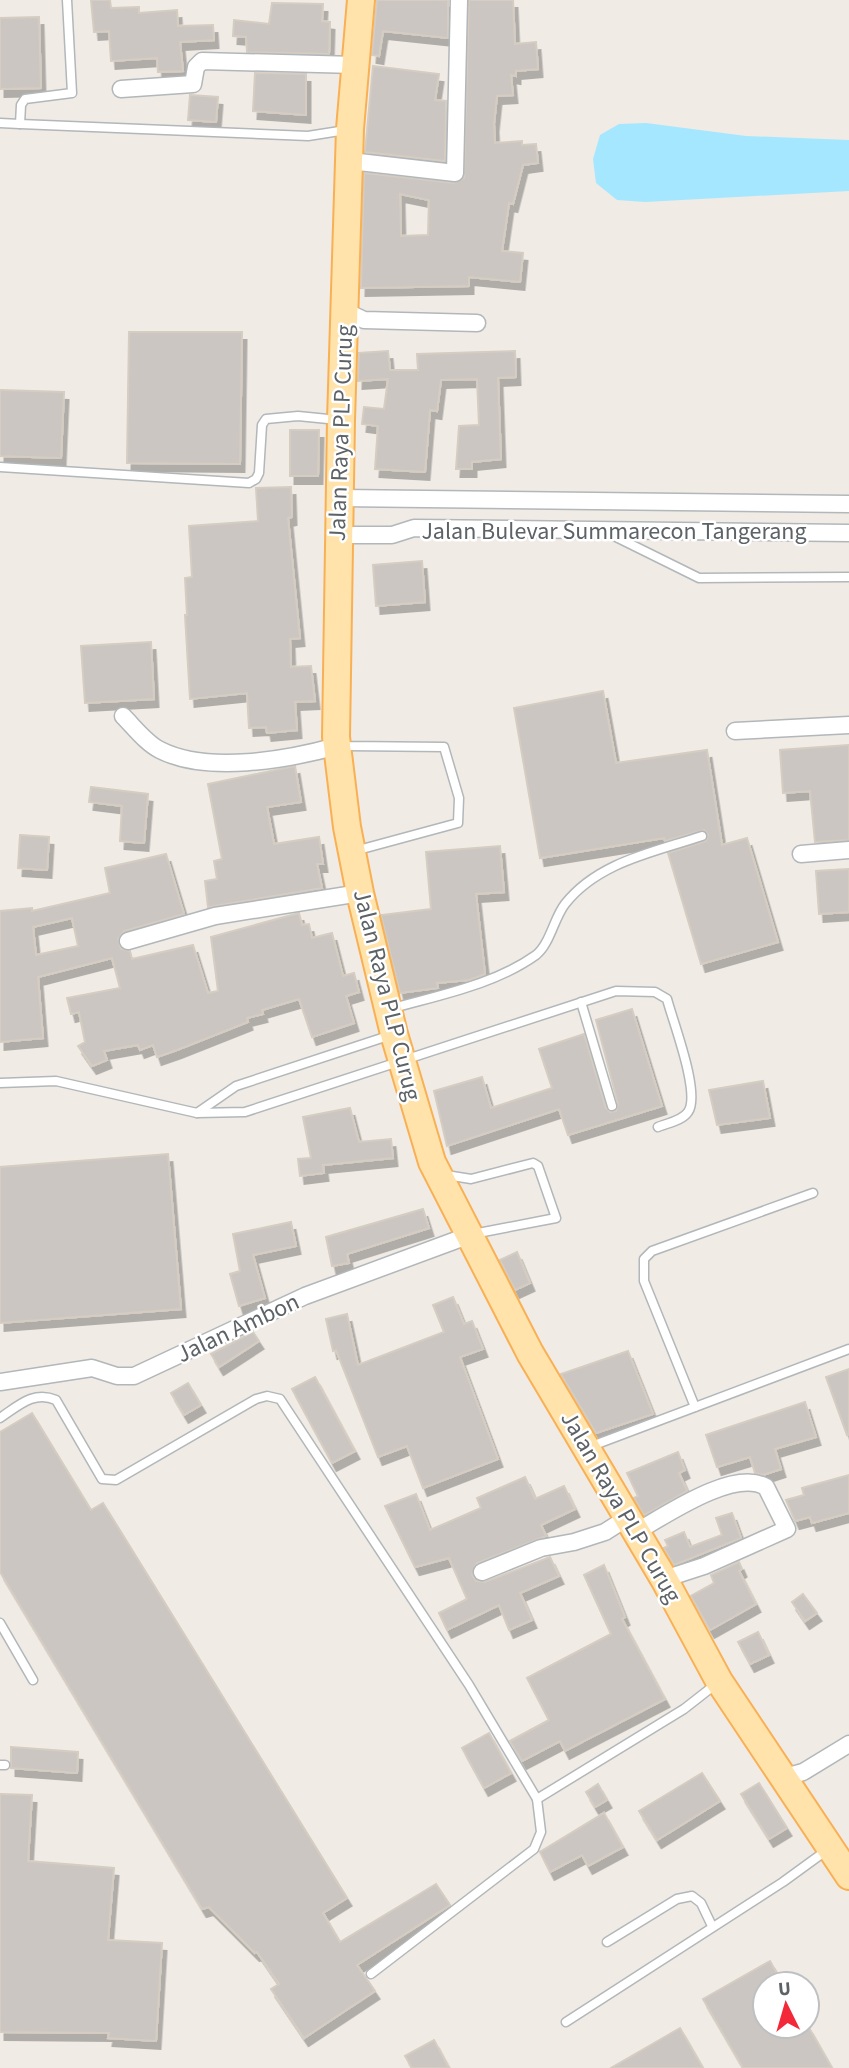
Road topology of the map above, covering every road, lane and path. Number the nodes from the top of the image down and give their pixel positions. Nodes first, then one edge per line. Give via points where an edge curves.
1 (67, 0) edge
2 (361, 0) edge
3 (459, 0) edge
4 (355, 65) junction
5 (121, 89) dead end
6 (0, 123) edge
7 (20, 124) junction
8 (351, 129) junction
9 (350, 161) junction
10 (345, 311) junction
11 (477, 323) dead end
12 (341, 420) junction
13 (0, 467) edge
14 (340, 498) junction
15 (414, 499) junction
16 (832, 503) junction
17 (849, 503) edge
18 (414, 528) junction
19 (603, 530) junction
20 (831, 533) junction
21 (849, 533) edge
22 (338, 535) junction
23 (849, 577) edge
24 (123, 716) dead end
25 (849, 725) edge
26 (735, 732) dead end
27 (336, 742) junction
28 (702, 836) dead end
29 (351, 846) junction
30 (849, 850) edge
31 (801, 854) dead end
32 (360, 893) junction
33 (128, 940) dead end
34 (581, 1002) junction
35 (391, 1022) junction
36 (401, 1060) junction
37 (0, 1083) edge
38 (612, 1106) dead end
39 (197, 1113) junction
40 (658, 1127) dead end
41 (437, 1171) junction
42 (813, 1193) dead end
43 (470, 1234) junction
44 (849, 1349) edge
45 (0, 1382) edge
46 (695, 1407) junction
47 (0, 1419) edge
48 (587, 1448) junction
49 (632, 1525) junction
50 (482, 1572) dead end
51 (664, 1579) junction
52 (0, 1623) edge
53 (33, 1680) dead end
54 (719, 1681) junction
55 (849, 1744) edge
56 (785, 1777) junction
57 (537, 1799) junction
58 (831, 1847) junction
59 (849, 1875) edge
60 (712, 1926) junction
61 (607, 1942) dead end
62 (372, 1974) dead end
63 (566, 2022) dead end

1 - 7 lane via 72,93 25,99
2 - 4 main road, Jalan Raya PLP Curug
3 - 9 street via 455,173
4 - 5 street via 202,61 193,84
4 - 8 main road, Jalan Raya PLP Curug
6 - 7 lane
7 - 8 lane via 307,136
8 - 9 main road, Jalan Raya PLP Curug
9 - 10 main road, Jalan Raya PLP Curug
10 - 11 street via 364,320
10 - 12 main road, Jalan Raya PLP Curug
12 - 13 lane via 266,419 259,473 249,483
12 - 14 main road, Jalan Raya PLP Curug
14 - 15 street, Jalan Bulevar Summarecon Tangerang
14 - 22 main road, Jalan Raya PLP Curug
15 - 16 street, Jalan Bulevar Summarecon Tangerang
15 - 18 street
16 - 17 street, Jalan Bulevar Summarecon Tangerang
16 - 20 street
18 - 19 street, Jalan Bulevar Summarecon Tangerang
18 - 22 street, Jalan Bulevar Summarecon Tangerang via 392,535
19 - 20 street, Jalan Bulevar Summarecon Tangerang
19 - 23 lane via 699,578
20 - 21 street, Jalan Bulevar Summarecon Tangerang
22 - 27 main road, Jalan Raya PLP Curug
24 - 27 street via 156,748 184,760 300,757
25 - 26 street
27 - 29 main road, Jalan Raya PLP Curug
27 - 29 lane via 444,747 459,798 458,823 362,849
28 - 35 lane via 600,871 564,906 538,953
29 - 32 main road, Jalan Raya PLP Curug
30 - 31 street
32 - 33 street via 215,916
32 - 35 main road, Jalan Raya PLP Curug
34 - 36 lane
34 - 38 lane
34 - 40 lane via 637,990 667,999 692,1102 683,1117
35 - 36 main road, Jalan Raya PLP Curug
35 - 39 lane via 236,1086
36 - 39 lane via 245,1112
36 - 41 main road, Jalan Raya PLP Curug
37 - 39 lane via 56,1081
41 - 43 main road, Jalan Raya PLP Curug
41 - 43 lane via 460,1180 533,1163 538,1166 556,1218
42 - 46 lane via 652,1251 644,1259 644,1281
43 - 45 street, Jalan Ambon via 305,1296 134,1376 92,1368
43 - 48 main road, Jalan Raya PLP Curug via 530,1353
44 - 46 lane
46 - 48 lane
47 - 57 lane via 30,1398 45,1395 56,1400 108,1482 256,1399 280,1399 469,1685
48 - 49 main road, Jalan Raya PLP Curug
49 - 50 street via 541,1548
49 - 51 main road, Jalan Raya PLP Curug
49 - 51 street via 742,1480 766,1487 787,1529
51 - 54 main road, Jalan Raya PLP Curug
52 - 53 lane
54 - 56 main road, Jalan Raya PLP Curug
54 - 57 lane via 684,1709
55 - 56 street via 803,1773
56 - 58 main road, Jalan Raya PLP Curug
57 - 62 lane via 541,1832 534,1849
58 - 59 main road, Jalan Raya PLP Curug
58 - 60 lane
60 - 61 lane via 701,1903 692,1896 677,1899
60 - 63 lane

